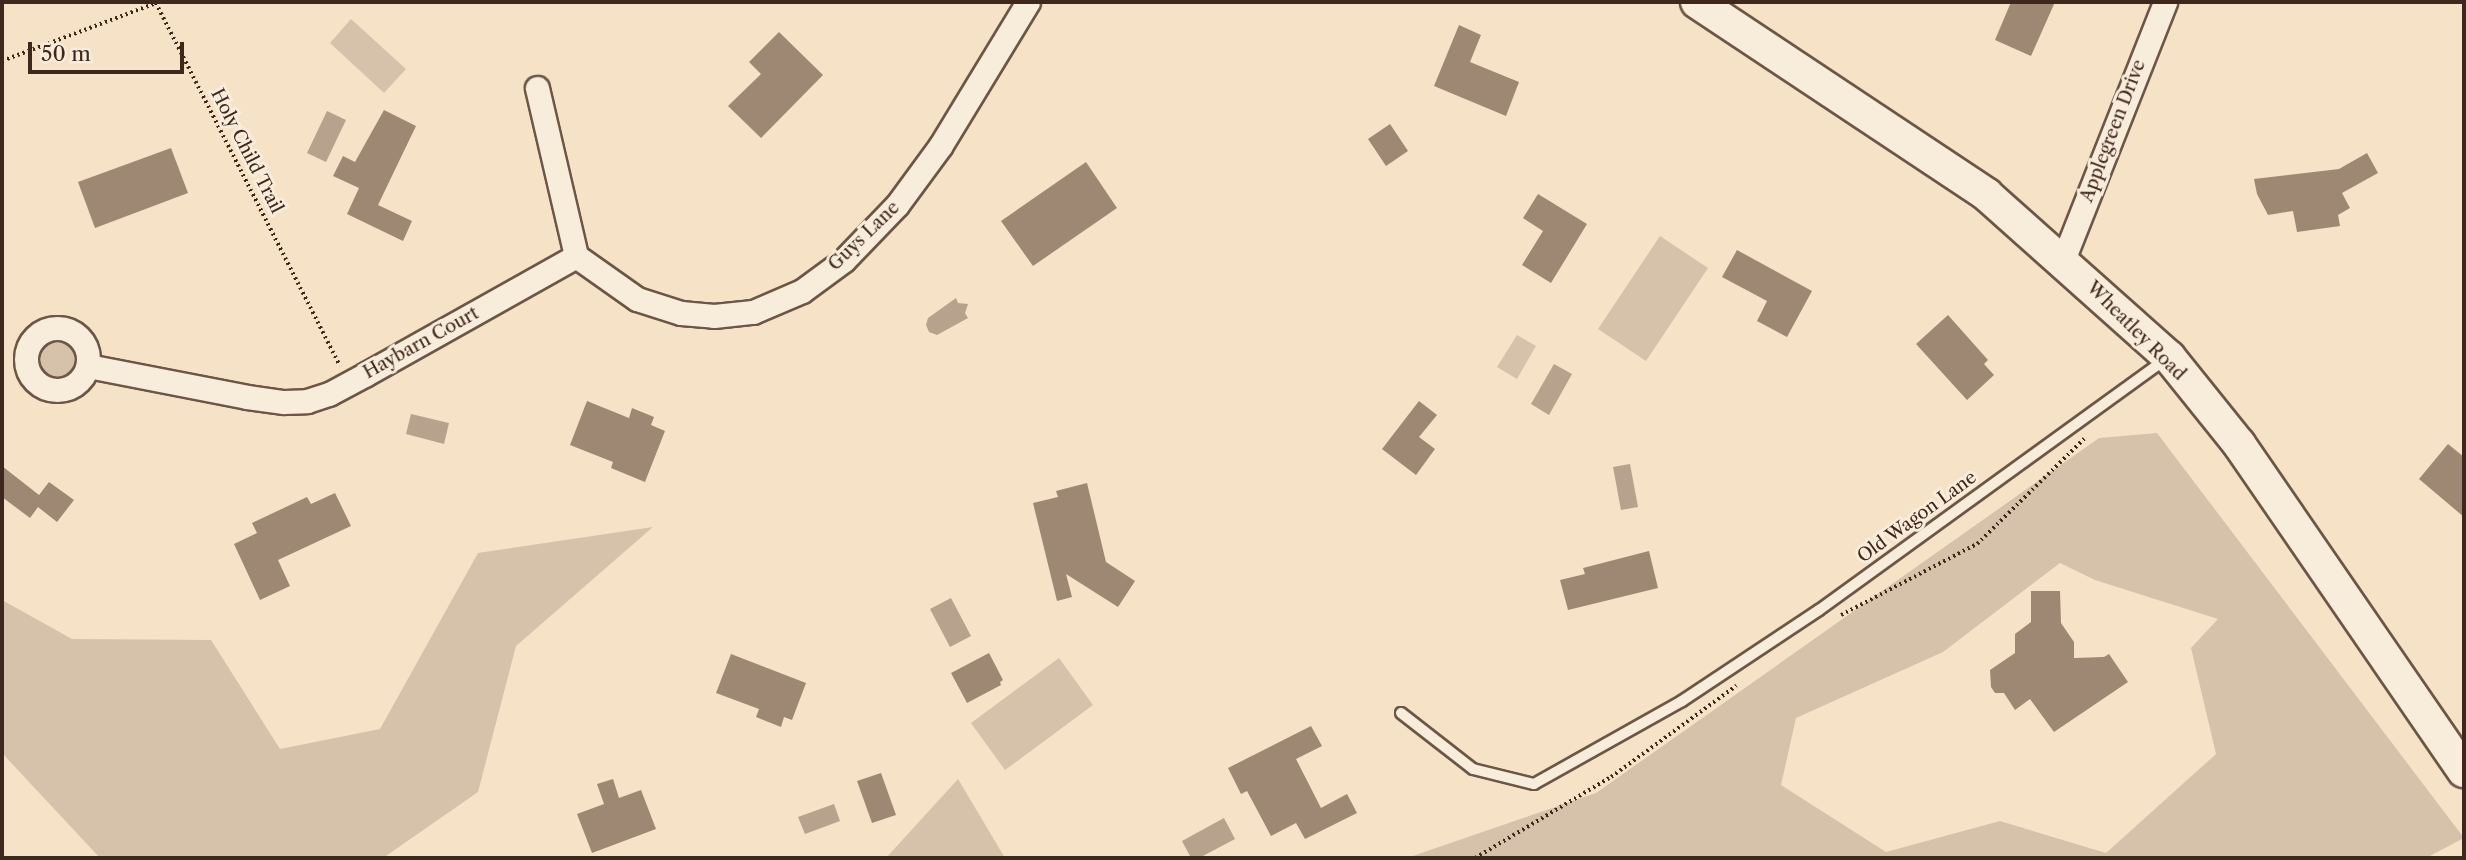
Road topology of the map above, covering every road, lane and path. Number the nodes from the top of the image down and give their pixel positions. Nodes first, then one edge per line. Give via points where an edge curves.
1 (1028, 2) edge
2 (2165, 2) edge
3 (1707, 5) edge
4 (2, 61) edge
5 (537, 88) dead end
6 (576, 257) junction
7 (2063, 260) junction
8 (2169, 358) junction
9 (88, 366) dead end
10 (349, 384) junction
11 (1401, 713) dead end
12 (2464, 771) edge

1 - 6 street, Guys Lane via 941,145 897,205 844,260 802,291 753,312 681,313 637,299
2 - 7 street, Applegreen Drive
3 - 7 street, Wheatley Road via 1987,194
4 - 10 path, Holy Child Trail via 156,3
5 - 6 street
6 - 10 street, Haybarn Court
7 - 8 street, Wheatley Road
8 - 11 lane, Old Wagon Lane via 1819,610 1682,701 1534,784 1473,769
8 - 12 street, Wheatley Road via 2239,444
9 - 10 street, Haybarn Court via 284,402 307,401

